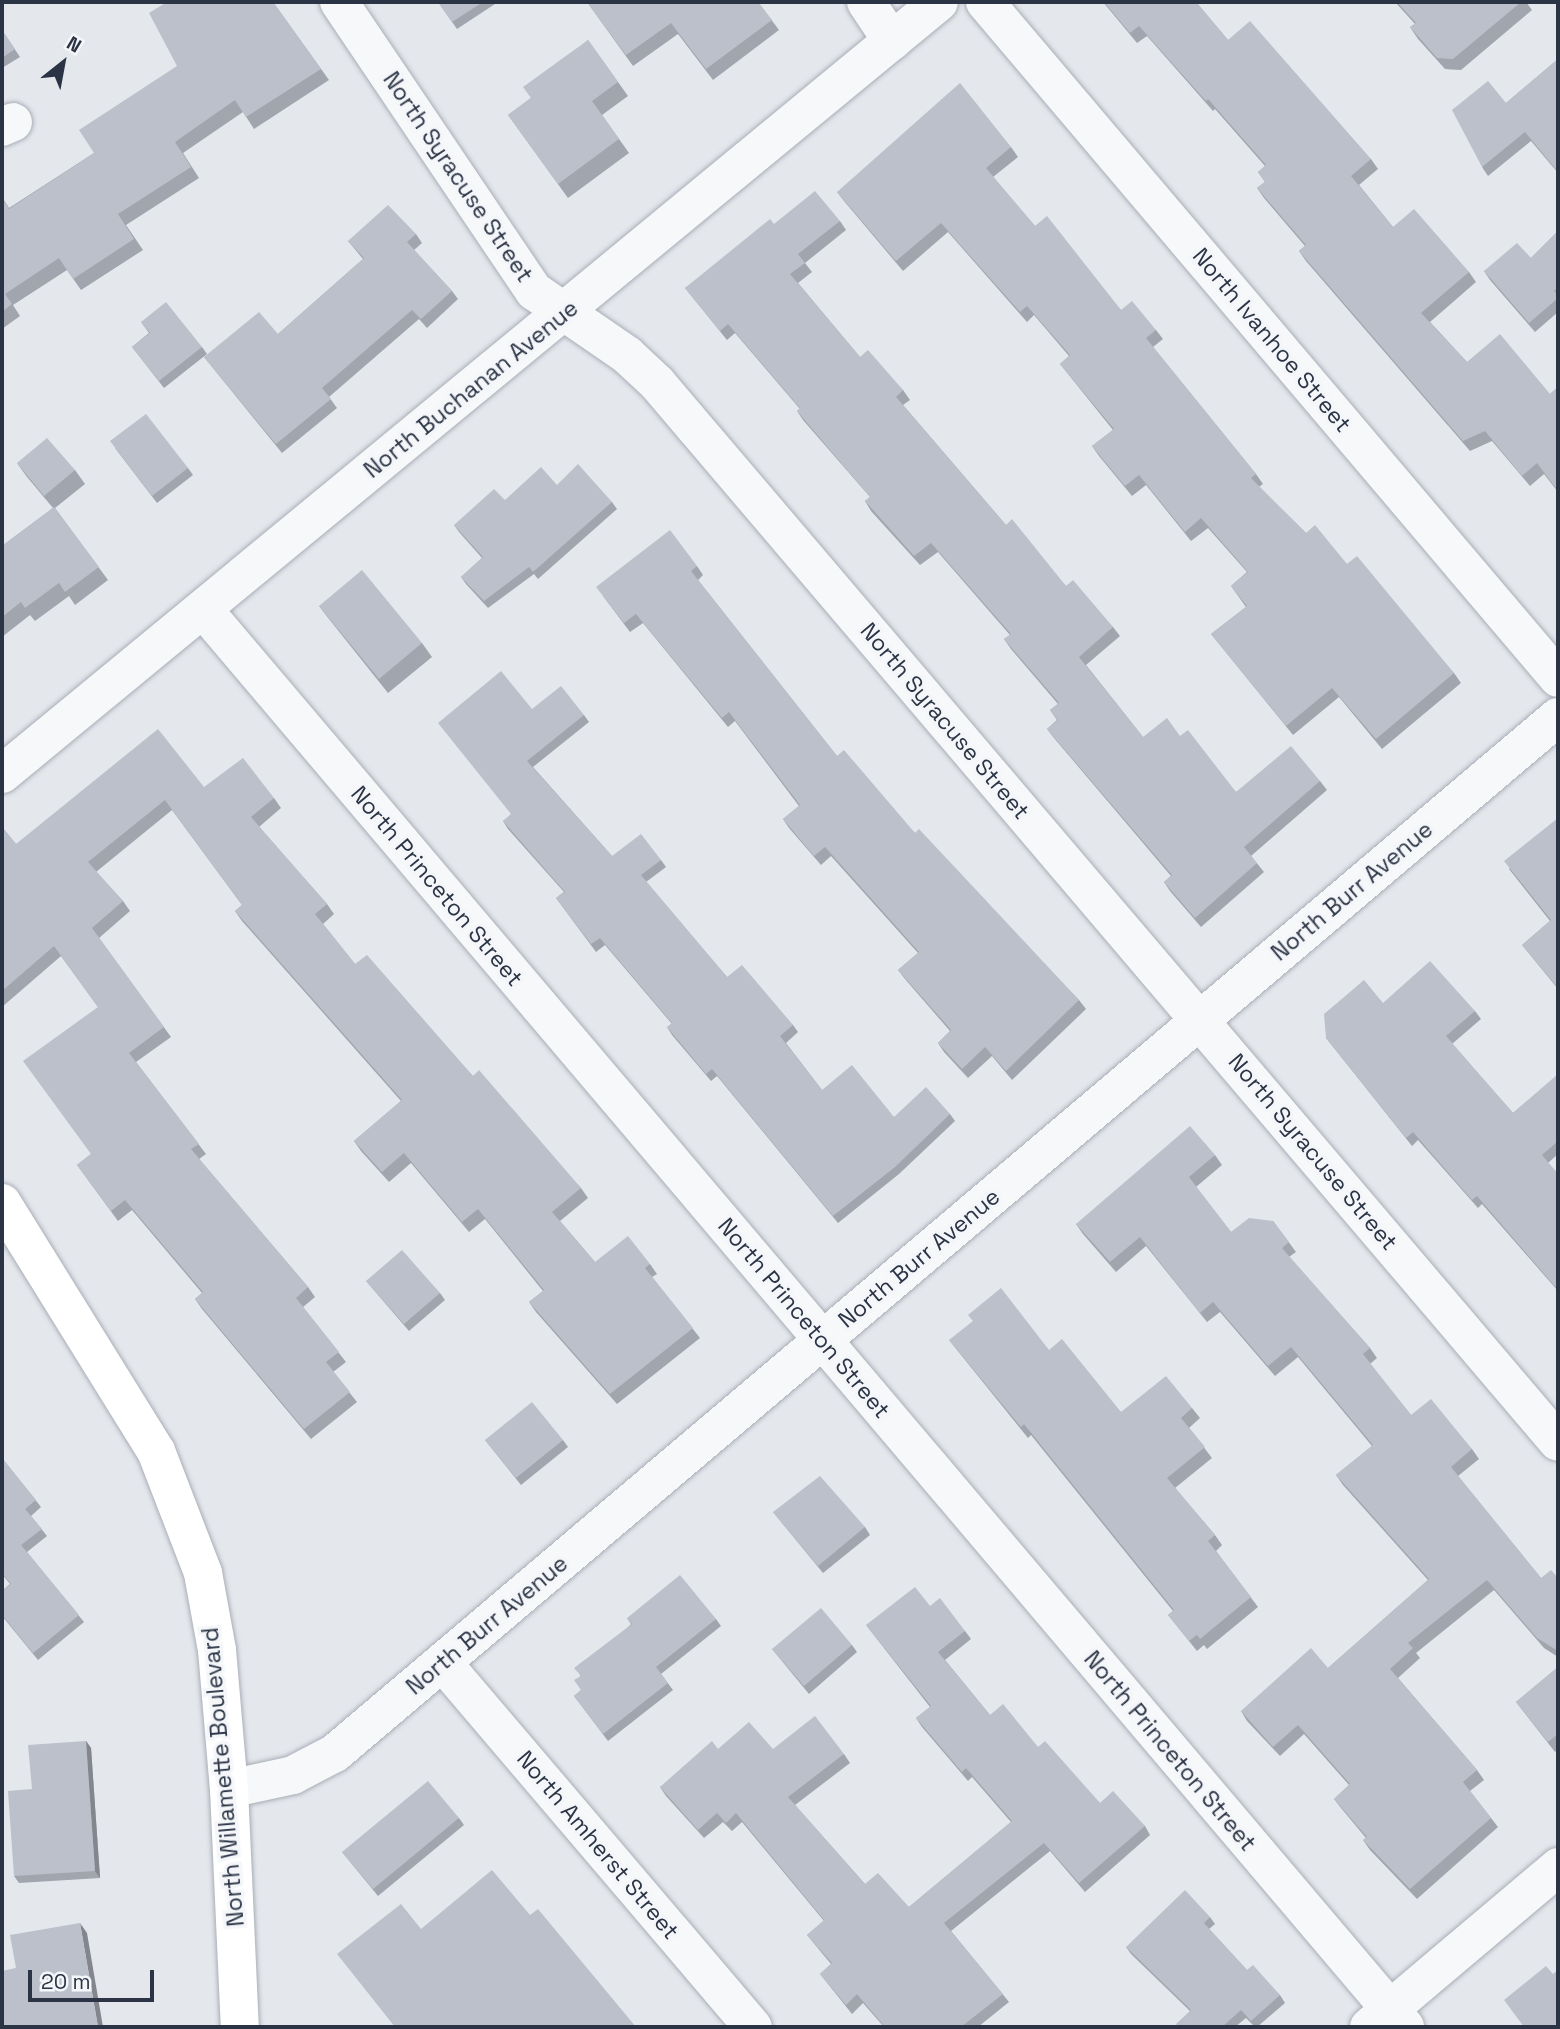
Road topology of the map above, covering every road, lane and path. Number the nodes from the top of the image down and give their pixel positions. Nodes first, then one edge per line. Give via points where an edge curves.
1 (339, 2) edge
2 (866, 2) edge
3 (939, 2) edge
4 (985, 2) edge
5 (892, 41) junction
6 (565, 312) junction
7 (203, 609) junction
8 (1558, 678) edge
9 (1558, 717) edge
10 (2, 775) edge
11 (1200, 1019) junction
12 (2, 1203) edge
13 (822, 1340) junction
14 (1558, 1442) edge
15 (443, 1663) junction
16 (229, 1789) junction
17 (1558, 1867) edge
18 (1388, 2021) edge
19 (240, 2027) edge
20 (753, 2027) edge

1 - 6 street, North Syracuse Street via 534,291
2 - 5 street
3 - 5 street, North Buchanan Avenue
4 - 8 street, North Ivanhoe Street
5 - 6 street, North Buchanan Avenue
6 - 7 street, North Buchanan Avenue
6 - 11 street, North Syracuse Street via 627,355 657,383
7 - 10 street, North Buchanan Avenue
7 - 13 street, North Princeton Street
9 - 11 street, North Burr Avenue
11 - 13 street, North Burr Avenue
11 - 14 street, North Syracuse Street
12 - 16 main road, North Willamette Boulevard via 121,1393 176,1495 203,1573 217,1650
13 - 15 street, North Burr Avenue
13 - 18 street, North Princeton Street
15 - 16 street, North Burr Avenue via 318,1764 293,1776
15 - 20 street, North Amherst Street
16 - 19 main road, North Willamette Boulevard
17 - 18 street

